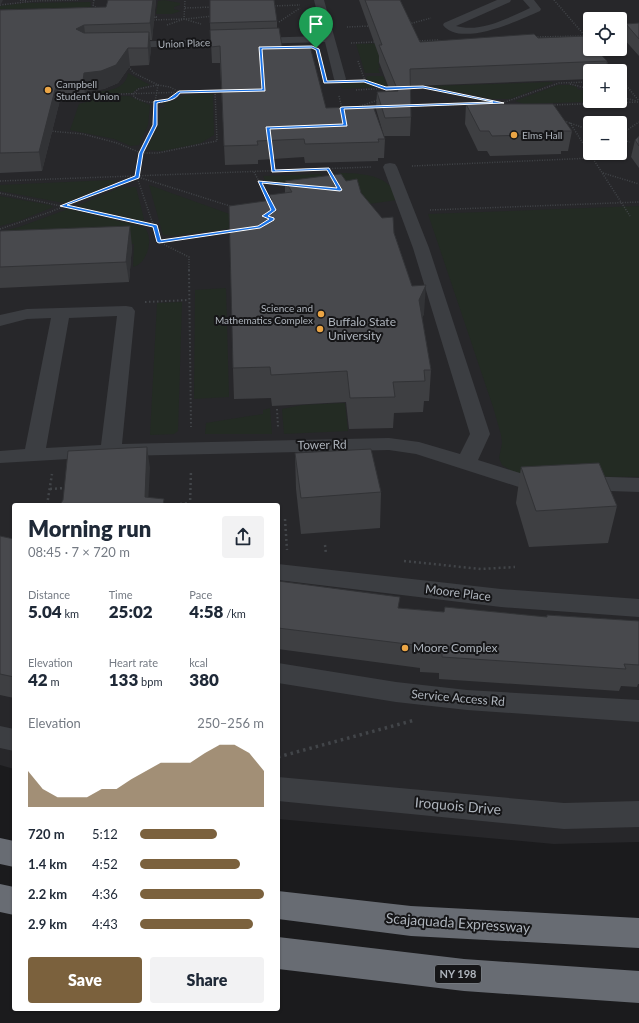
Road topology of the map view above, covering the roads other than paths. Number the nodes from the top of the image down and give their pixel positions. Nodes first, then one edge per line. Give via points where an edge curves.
1 (319, 0) edge
2 (506, 0) edge
3 (528, 0) edge
4 (329, 39) junction
5 (109, 45) edge
6 (339, 85) road end
7 (390, 167) road end
8 (61, 313) junction
9 (0, 321) edge
10 (111, 451) junction
11 (34, 455) junction
12 (0, 457) edge
13 (466, 462) junction
14 (639, 485) edge
15 (280, 572) edge
16 (639, 608) edge
17 (280, 672) edge
18 (639, 710) edge
19 (0, 737) edge
20 (12, 740) edge
21 (280, 789) edge
22 (639, 814) edge
23 (0, 851) edge
24 (12, 854) edge
25 (0, 898) edge
26 (12, 901) edge
27 (280, 905) edge
28 (639, 933) edge
29 (280, 953) edge
30 (639, 987) edge

1 - 4 street
2 - 3 street via 448,25 459,30 493,28 536,9
4 - 5 street, Union Place
4 - 6 street
7 - 13 street via 421,248 480,434
8 - 9 street via 27,314
8 - 10 street via 126,311
8 - 11 street
10 - 11 street, Tower Rd
10 - 13 street, Tower Rd via 389,444 419,448
11 - 12 street, Tower Rd
13 - 14 street, Tower Rd via 522,481
15 - 16 street, Moore Place via 501,598
17 - 18 street, Service Access Rd via 396,692 451,698
19 - 20 street
21 - 22 street, Iroquois Drive via 564,816
23 - 24 highway
25 - 26 highway
27 - 28 highway, Scajaquada Expressway via 410,921
29 - 30 highway, NY 198 via 464,975

